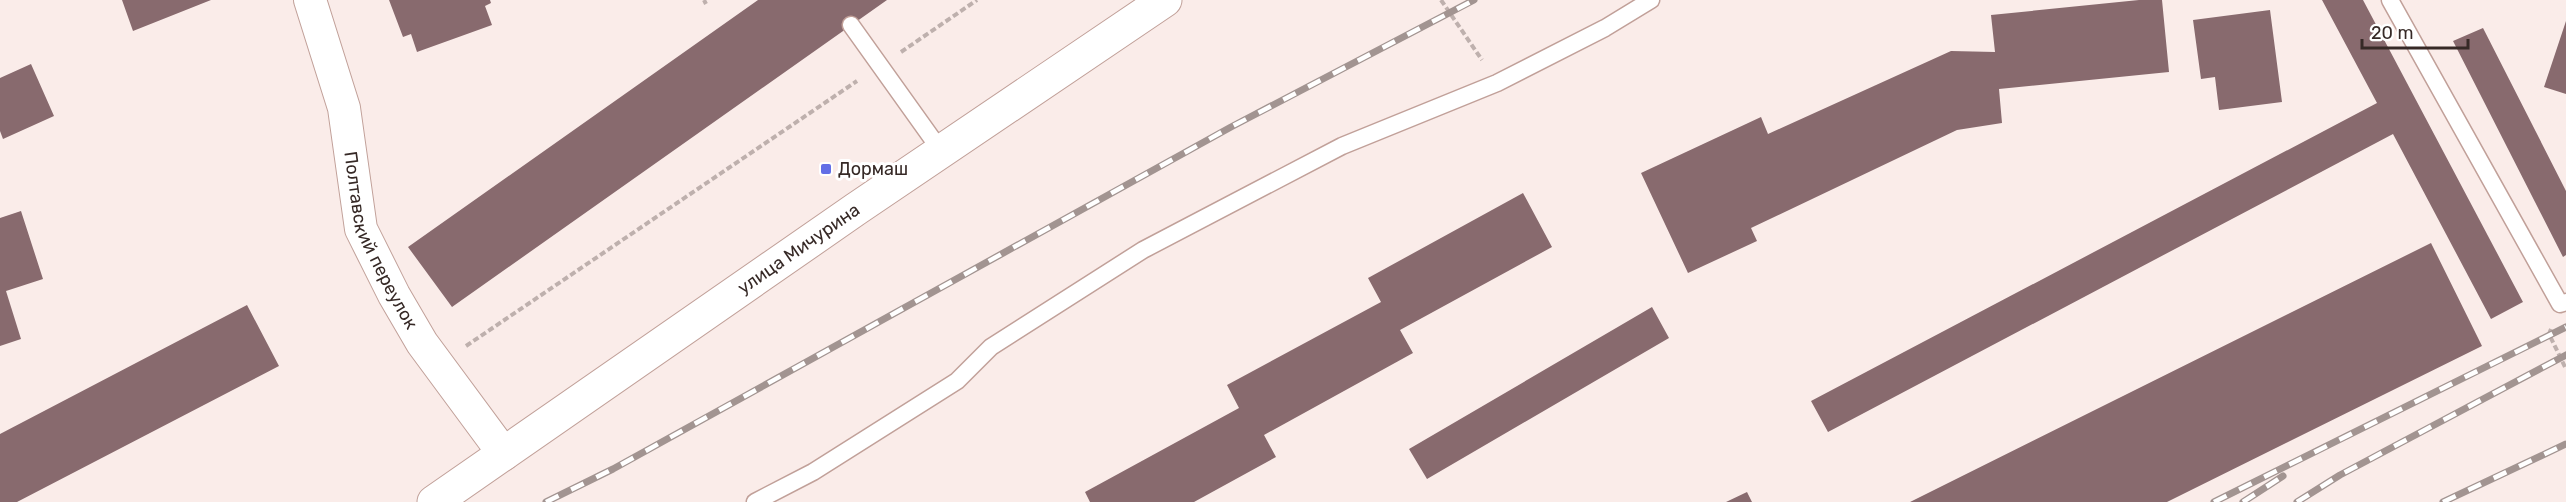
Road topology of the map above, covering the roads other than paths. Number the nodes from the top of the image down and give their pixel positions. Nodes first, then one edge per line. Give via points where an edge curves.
1 (310, 0) edge
2 (1165, 0) edge
3 (1651, 0) edge
4 (2390, 0) edge
5 (851, 26) dead end
6 (941, 151) junction
7 (2563, 303) edge
8 (504, 454) junction
9 (434, 502) edge
10 (755, 502) edge

1 - 8 street, Полтавский переулок via 344,108 361,230 394,295 438,365
2 - 6 main road, улица Мичурина
3 - 10 lane via 1497,83 1342,146 1143,250 990,347 957,381 813,472
4 - 7 lane
5 - 6 lane
6 - 8 main road, улица Мичурина
8 - 9 main road, улица Мичурина

